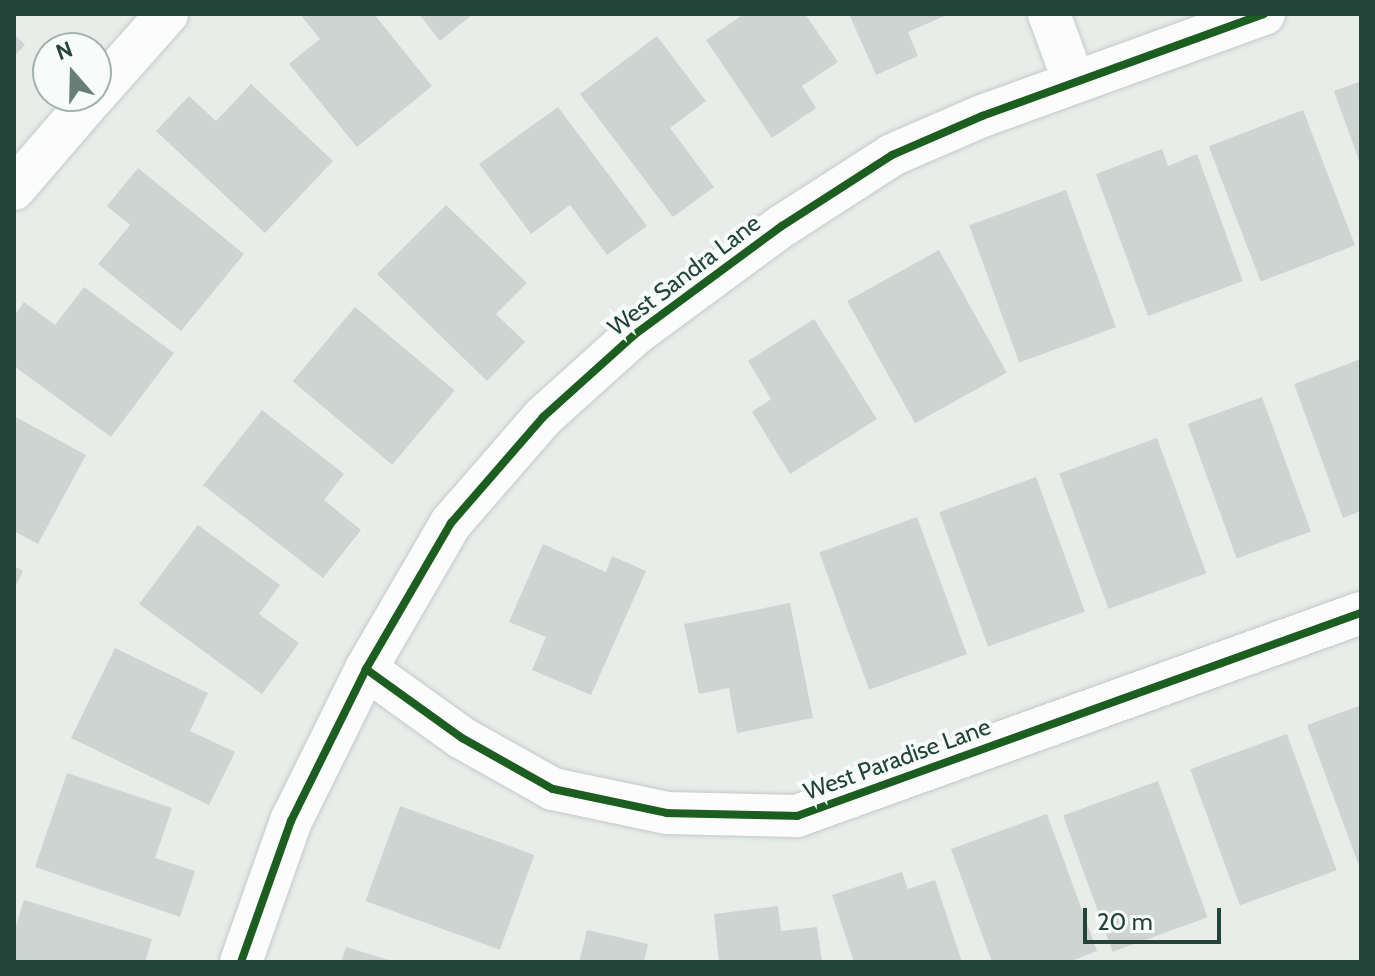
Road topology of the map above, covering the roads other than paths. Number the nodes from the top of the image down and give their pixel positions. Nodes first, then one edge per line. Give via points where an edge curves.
1 (167, 14) edge
2 (1049, 14) edge
3 (1264, 14) edge
4 (112, 76) edge
5 (1074, 82) junction
6 (80, 112) edge
7 (14, 189) edge
8 (1361, 613) edge
9 (366, 669) junction
10 (241, 962) edge

1 - 4 street
2 - 5 street
3 - 5 street, West Sandra Lane
5 - 9 street, West Sandra Lane via 892,155 782,226 634,335 543,417 451,523
6 - 7 street
8 - 9 street, West Paradise Lane via 797,816 667,813 553,789 462,738
9 - 10 street, West Sandra Lane via 291,821

